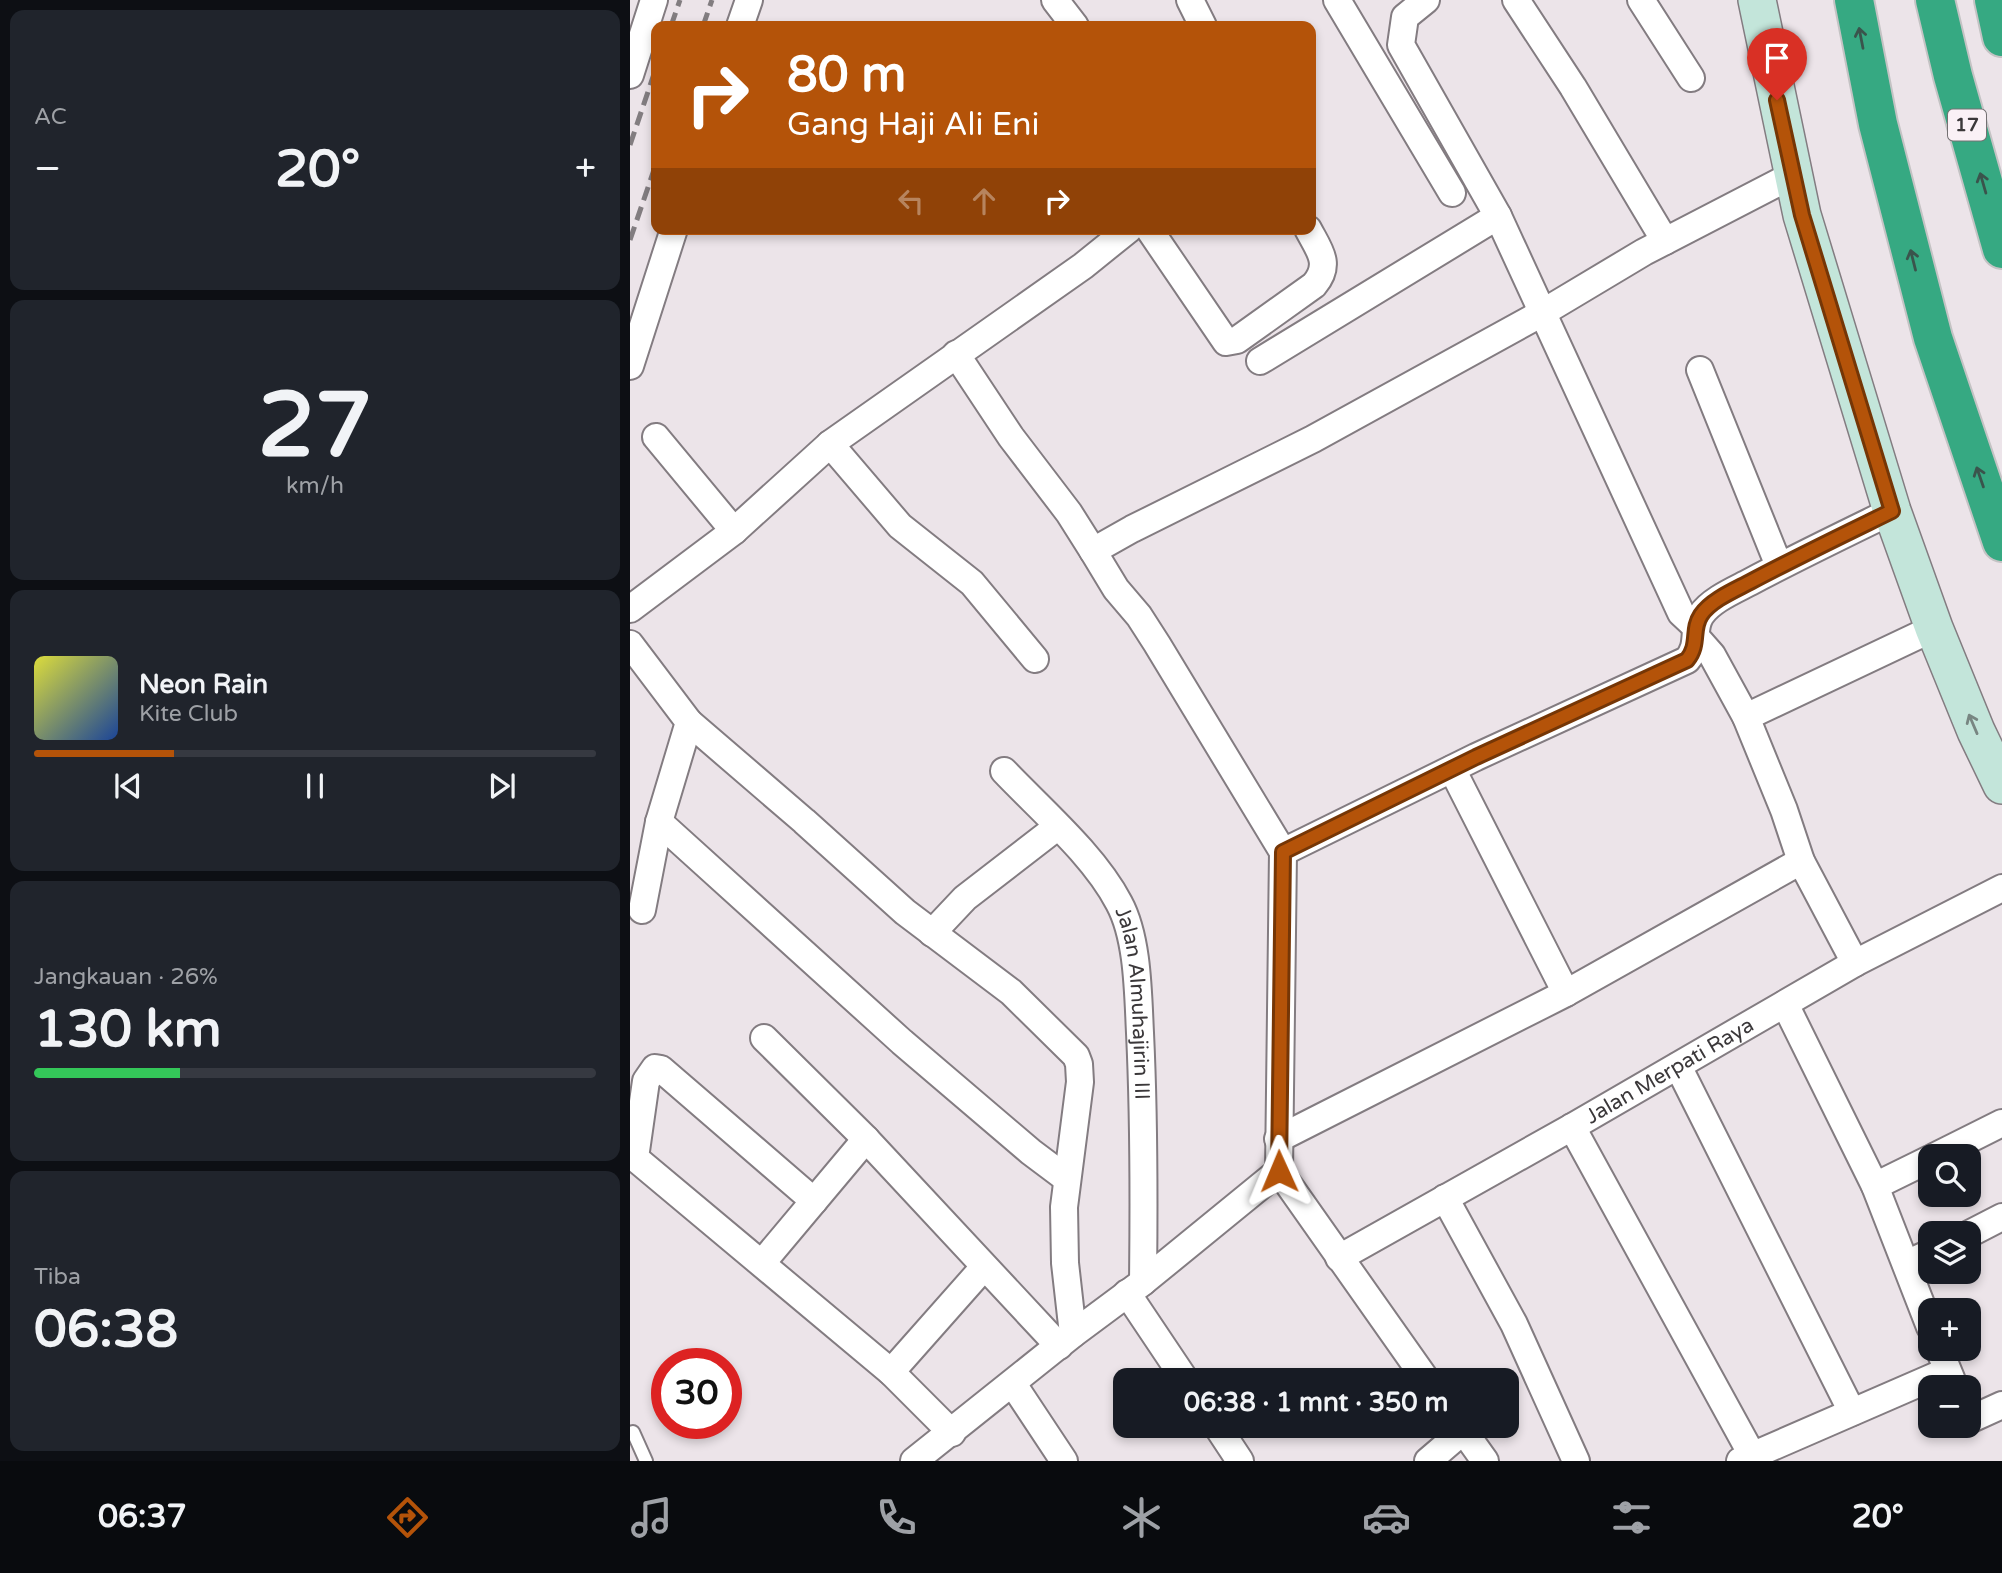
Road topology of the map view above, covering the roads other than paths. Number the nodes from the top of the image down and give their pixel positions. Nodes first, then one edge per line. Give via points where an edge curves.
1 (654, 0) edge
2 (748, 0) edge
3 (1055, 0) edge
4 (1190, 0) edge
5 (1337, 0) edge
6 (1426, 0) edge
7 (1516, 0) edge
8 (1641, 0) edge
9 (1756, 0) edge
10 (1854, 0) edge
11 (1935, 0) edge
12 (1993, 0) edge
13 (742, 21) edge
14 (1071, 21) edge
15 (1200, 21) edge
16 (2002, 37) edge
17 (630, 75) edge
18 (1691, 78) dead end
19 (1793, 175) junction
20 (1452, 193) dead end
21 (1498, 216) junction
22 (672, 235) edge
23 (1122, 235) edge
24 (1153, 235) edge
25 (1311, 235) edge
26 (1665, 241) junction
27 (2002, 249) edge
28 (1542, 313) junction
29 (956, 354) junction
30 (1260, 361) dead end
31 (630, 366) edge
32 (1700, 370) dead end
33 (656, 437) dead end
34 (830, 443) junction
35 (1892, 511) junction
36 (734, 531) junction
37 (2002, 542) edge
38 (1093, 551) junction
39 (1779, 566) junction
40 (630, 609) edge
41 (1934, 628) junction
42 (1696, 633) junction
43 (630, 644) edge
44 (1035, 659) dead end
45 (1746, 717) junction
46 (689, 722) junction
47 (1452, 769) junction
48 (1004, 771) dead end
49 (2002, 785) edge
50 (659, 822) junction
51 (1057, 827) junction
52 (1283, 852) junction
53 (1801, 861) junction
54 (2002, 888) edge
55 (642, 910) dead end
56 (932, 933) junction
57 (1855, 963) junction
58 (1566, 992) junction
59 (1786, 1004) junction
60 (764, 1038) dead end
61 (1678, 1066) junction
62 (2002, 1123) edge
63 (1572, 1127) junction
64 (866, 1139) junction
65 (1278, 1139) junction
66 (1960, 1144) edge
67 (632, 1162) edge
68 (1918, 1165) edge
69 (1279, 1171) junction
70 (1067, 1179) junction
71 (1875, 1186) junction
72 (1445, 1198) junction
73 (814, 1201) junction
74 (2002, 1217) edge
75 (1981, 1228) edge
76 (1339, 1258) junction
77 (1918, 1258) edge
78 (762, 1263) junction
79 (1906, 1264) junction
80 (984, 1267) junction
81 (1135, 1288) junction
82 (1919, 1298) edge
83 (1066, 1340) junction
84 (1179, 1368) edge
85 (1418, 1368) edge
86 (1947, 1369) edge
87 (891, 1372) junction
88 (1013, 1384) junction
89 (2002, 1405) edge
90 (1852, 1412) junction
91 (1981, 1420) edge
92 (633, 1432) dead end
93 (952, 1433) junction
94 (1225, 1438) edge
95 (1452, 1438) edge
96 (1468, 1438) edge
97 (1746, 1458) edge
98 (646, 1461) edge
99 (914, 1461) edge
100 (1064, 1461) edge
101 (1240, 1461) edge
102 (1428, 1461) edge
103 (1485, 1461) edge
104 (1576, 1461) edge

1 - 17 street
2 - 13 street
3 - 14 street
4 - 15 street
5 - 20 street
6 - 21 street via 1405,18 1401,45
7 - 26 street
8 - 18 street
9 - 19 main road
37 -> 10 highway via 1933,338 1878,124
27 -> 11 highway, 17
12 - 16 highway
19 - 26 street
19 - 35 main road
21 - 28 street
21 - 30 street
22 - 31 street
23 - 29 street
24 - 25 street via 1226,342 1237,341 1322,276 1324,265
26 - 28 street
28 - 38 street via 1314,439
28 - 42 street via 1681,613
29 - 34 street
29 - 38 street
32 - 39 street
33 - 36 street
34 - 36 street
34 - 44 street via 900,526 972,583
35 - 39 street
35 - 41 main road
36 - 40 street
38 - 52 street via 1157,644
39 - 42 street via 1711,605 1701,614
41 - 45 street
49 -> 41 main road
42 - 45 street
42 - 47 street via 1695,651 1687,660
43 - 46 street
45 - 53 street
46 - 50 street
46 - 56 street
47 - 52 street
47 - 58 street
48 - 51 street, Jalan Almuhajirin III
50 - 55 street
50 - 70 street via 902,1042
51 - 56 street via 965,898
51 - 81 street, Jalan Almuhajirin III via 1091,862 1119,902 1131,937 1142,1079
52 - 65 street
53 - 57 street
53 - 58 street
54 - 57 street, Jalan Merpati Raya
56 - 70 street via 1011,992 1076,1056 1080,1082
57 - 59 street, Jalan Merpati Raya
58 - 65 street
59 - 61 street, Jalan Merpati Raya
59 - 71 street
60 - 64 street
61 - 63 street, Jalan Merpati Raya
61 - 90 street
62 - 66 street
63 - 72 street, Jalan Merpati Raya
63 - 97 street
64 - 73 street
64 - 80 street
65 - 69 street
67 - 73 street via 646,1081 655,1068 662,1069
67 - 78 street
68 - 71 street
69 - 76 street
69 - 81 street
70 - 83 street
71 - 79 street
72 - 76 street, Jalan Merpati Raya
72 - 104 street via 1514,1324
73 - 78 street
74 - 75 street
76 - 85 street
77 - 79 street
78 - 87 street
79 - 82 street
80 - 83 street
80 - 87 street
81 - 83 street
81 - 84 street
83 - 88 street
86 - 90 street
87 - 93 street
88 - 93 street
88 - 100 street
89 - 91 street
90 - 97 street
92 - 98 lane
93 - 99 street
94 - 101 street
95 - 102 street
96 - 103 street

